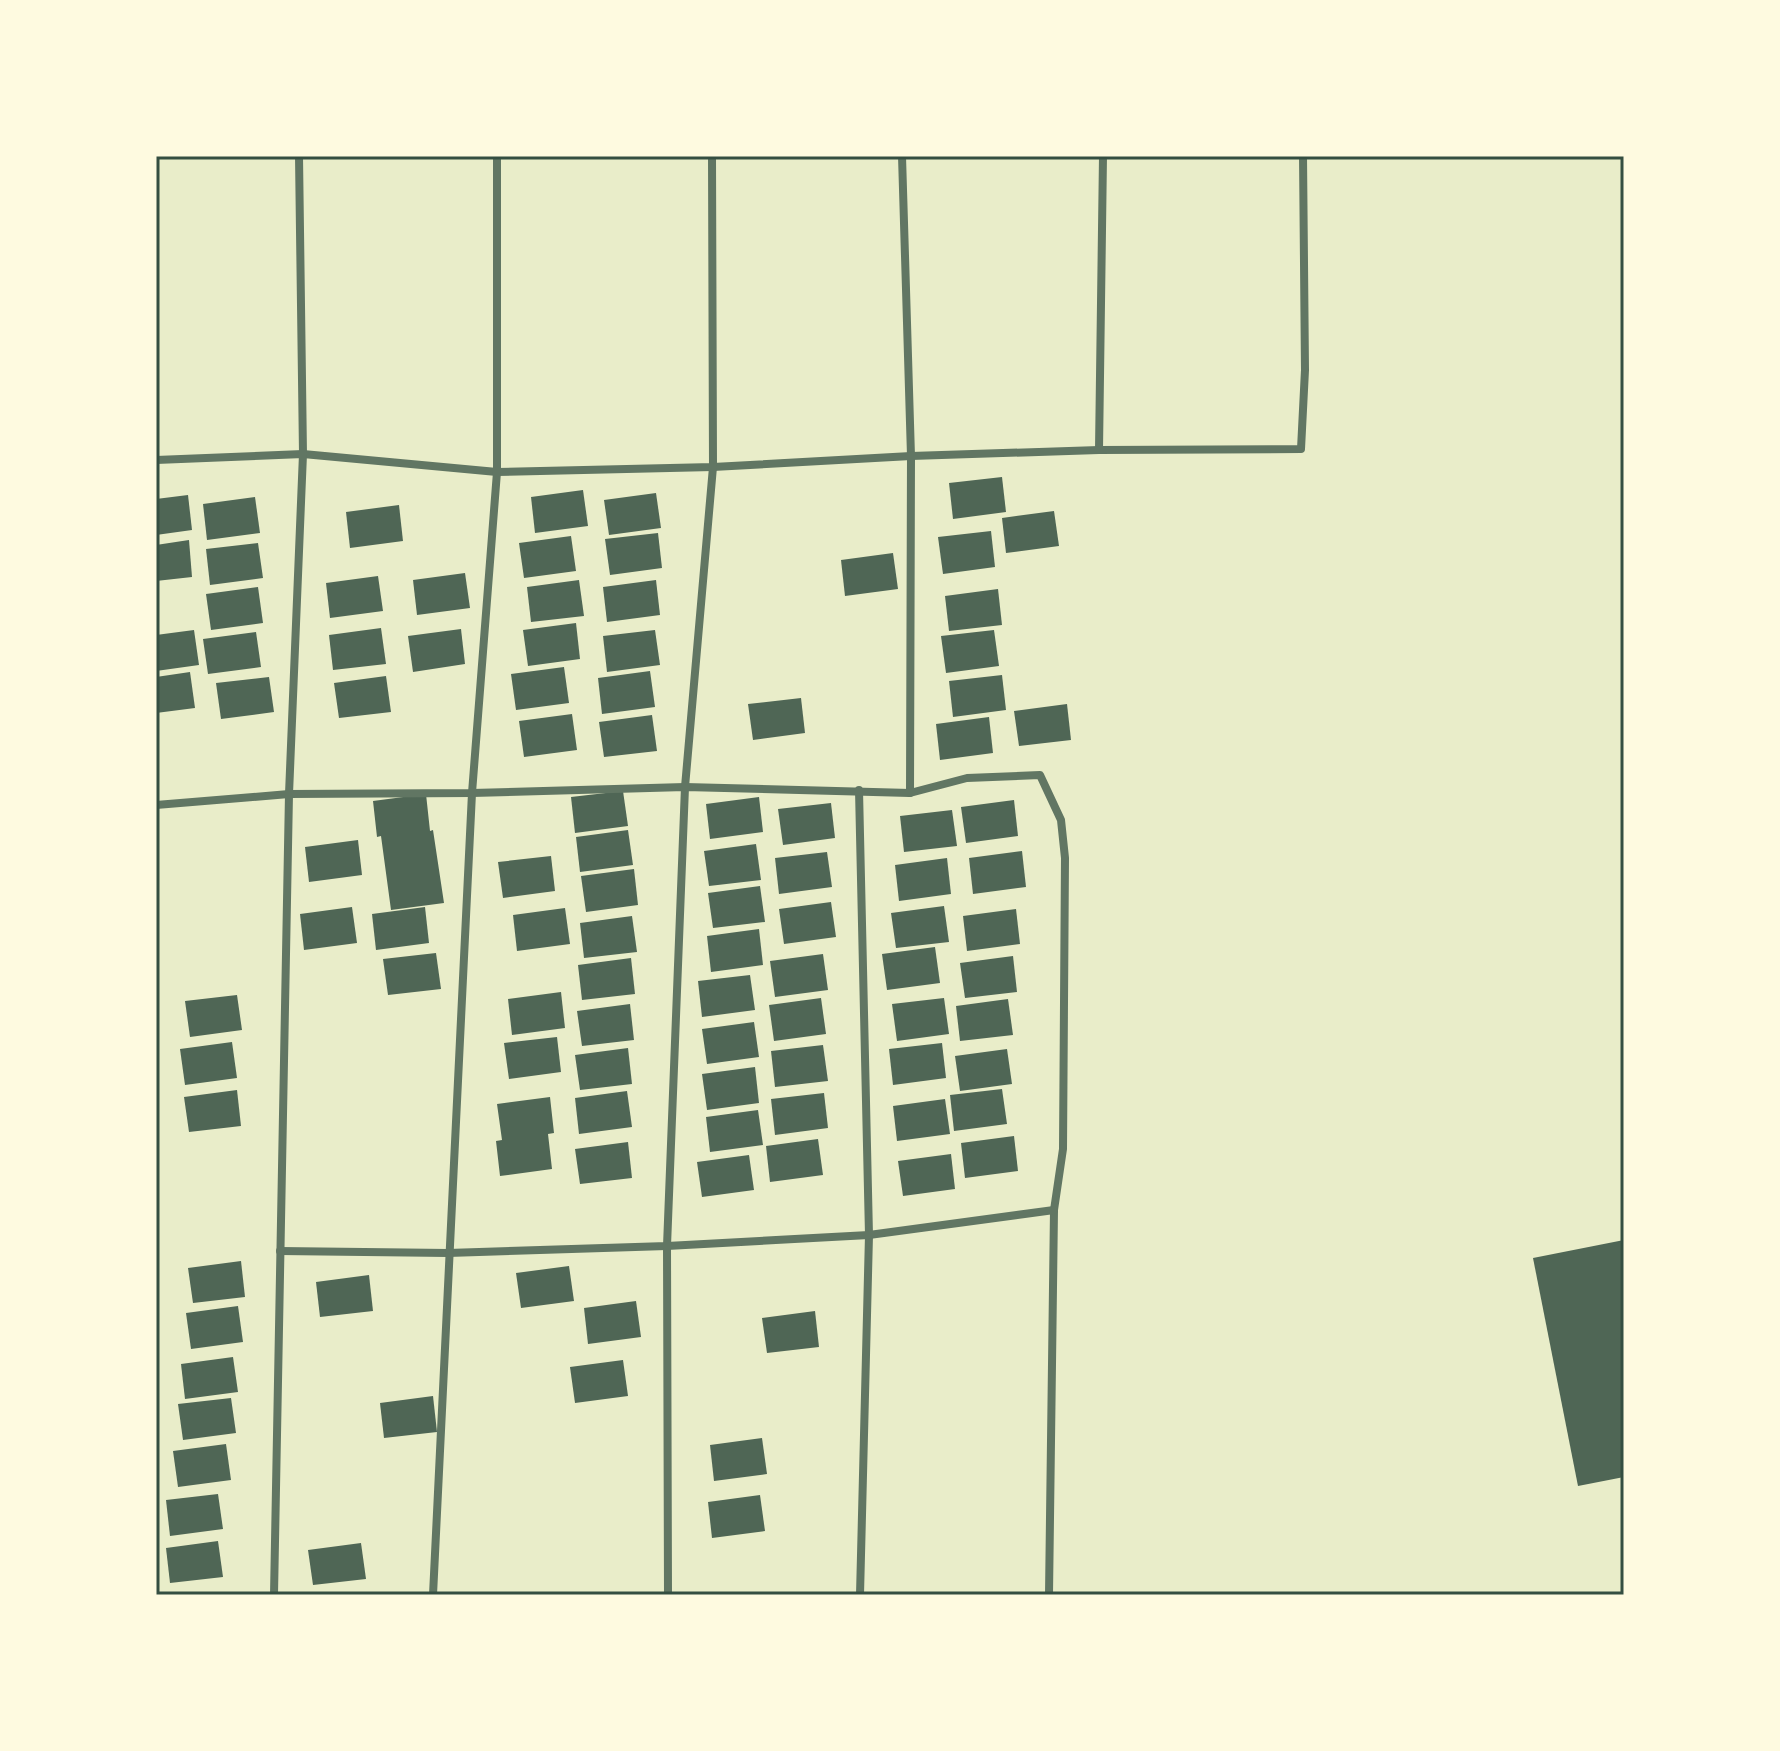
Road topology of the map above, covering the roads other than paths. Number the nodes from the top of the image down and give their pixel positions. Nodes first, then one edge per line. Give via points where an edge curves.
1 (299, 156) edge
2 (497, 156) edge
3 (712, 156) edge
4 (902, 156) edge
5 (1103, 156) edge
6 (1303, 156) edge
7 (1099, 450) junction
8 (303, 454) junction
9 (911, 456) junction
10 (156, 460) edge
11 (713, 467) junction
12 (497, 472) junction
13 (685, 787) junction
14 (859, 790) junction
15 (472, 793) junction
16 (910, 793) junction
17 (289, 794) junction
18 (156, 805) edge
19 (1054, 1210) junction
20 (869, 1235) junction
21 (667, 1246) junction
22 (280, 1251) junction
23 (448, 1253) junction
24 (274, 1595) edge
25 (433, 1595) edge
26 (668, 1595) edge
27 (860, 1595) edge
28 (1049, 1595) edge

1 - 8 street
2 - 12 street
3 - 11 street
4 - 9 street
5 - 7 street
6 - 7 street via 1301,449
7 - 9 street
8 - 10 street
8 - 12 street
8 - 17 street
9 - 11 street
9 - 16 street
11 - 12 street
11 - 13 street
12 - 15 street
13 - 14 street
13 - 15 street
13 - 21 street
14 - 16 street
14 - 20 street
15 - 17 street
15 - 23 street
16 - 19 street via 967,778 1040,775 1061,820 1063,1149
17 - 18 street
17 - 22 street
19 - 20 street
19 - 28 street
20 - 21 street
20 - 27 street
21 - 23 street
21 - 26 street
22 - 23 street
22 - 24 street
23 - 25 street

